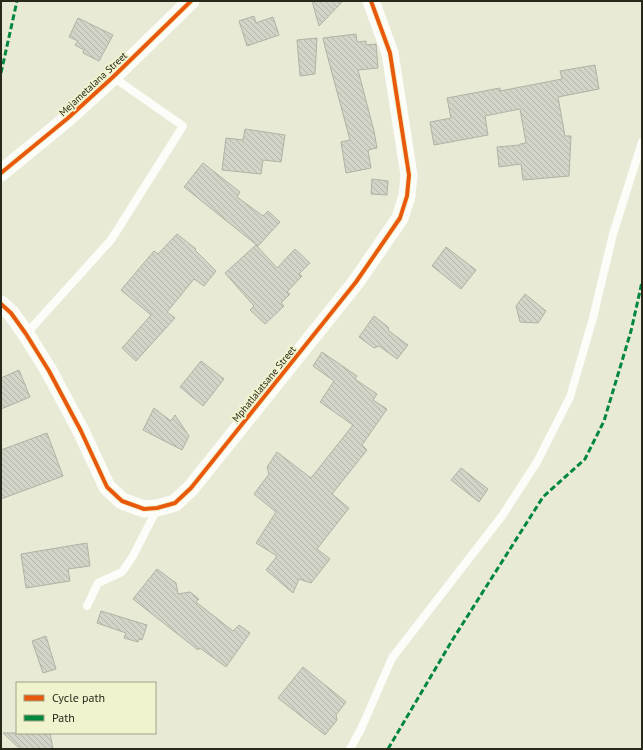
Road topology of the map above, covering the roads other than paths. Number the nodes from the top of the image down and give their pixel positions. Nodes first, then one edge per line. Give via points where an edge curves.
1 (191, 1) edge
2 (371, 1) edge
3 (113, 77) junction
4 (642, 142) edge
5 (1, 173) edge
6 (1, 304) edge
7 (26, 334) junction
8 (157, 508) junction
9 (87, 606) dead end
10 (350, 749) edge

1 - 3 street, Mejametalana Street
2 - 8 street, Mphatlalatsane Street via 390,53 409,175 407,196 400,218 356,282 191,488 175,503
3 - 5 street, Mejametalana Street
3 - 7 lane via 182,126 111,240
4 - 10 lane via 613,234 593,318 570,397 537,462 502,516 392,658
6 - 7 street, Mphatlalatsane Street
7 - 8 street, Mphatlalatsane Street via 50,371 107,487 122,501 144,509
8 - 9 lane via 122,572 98,583

